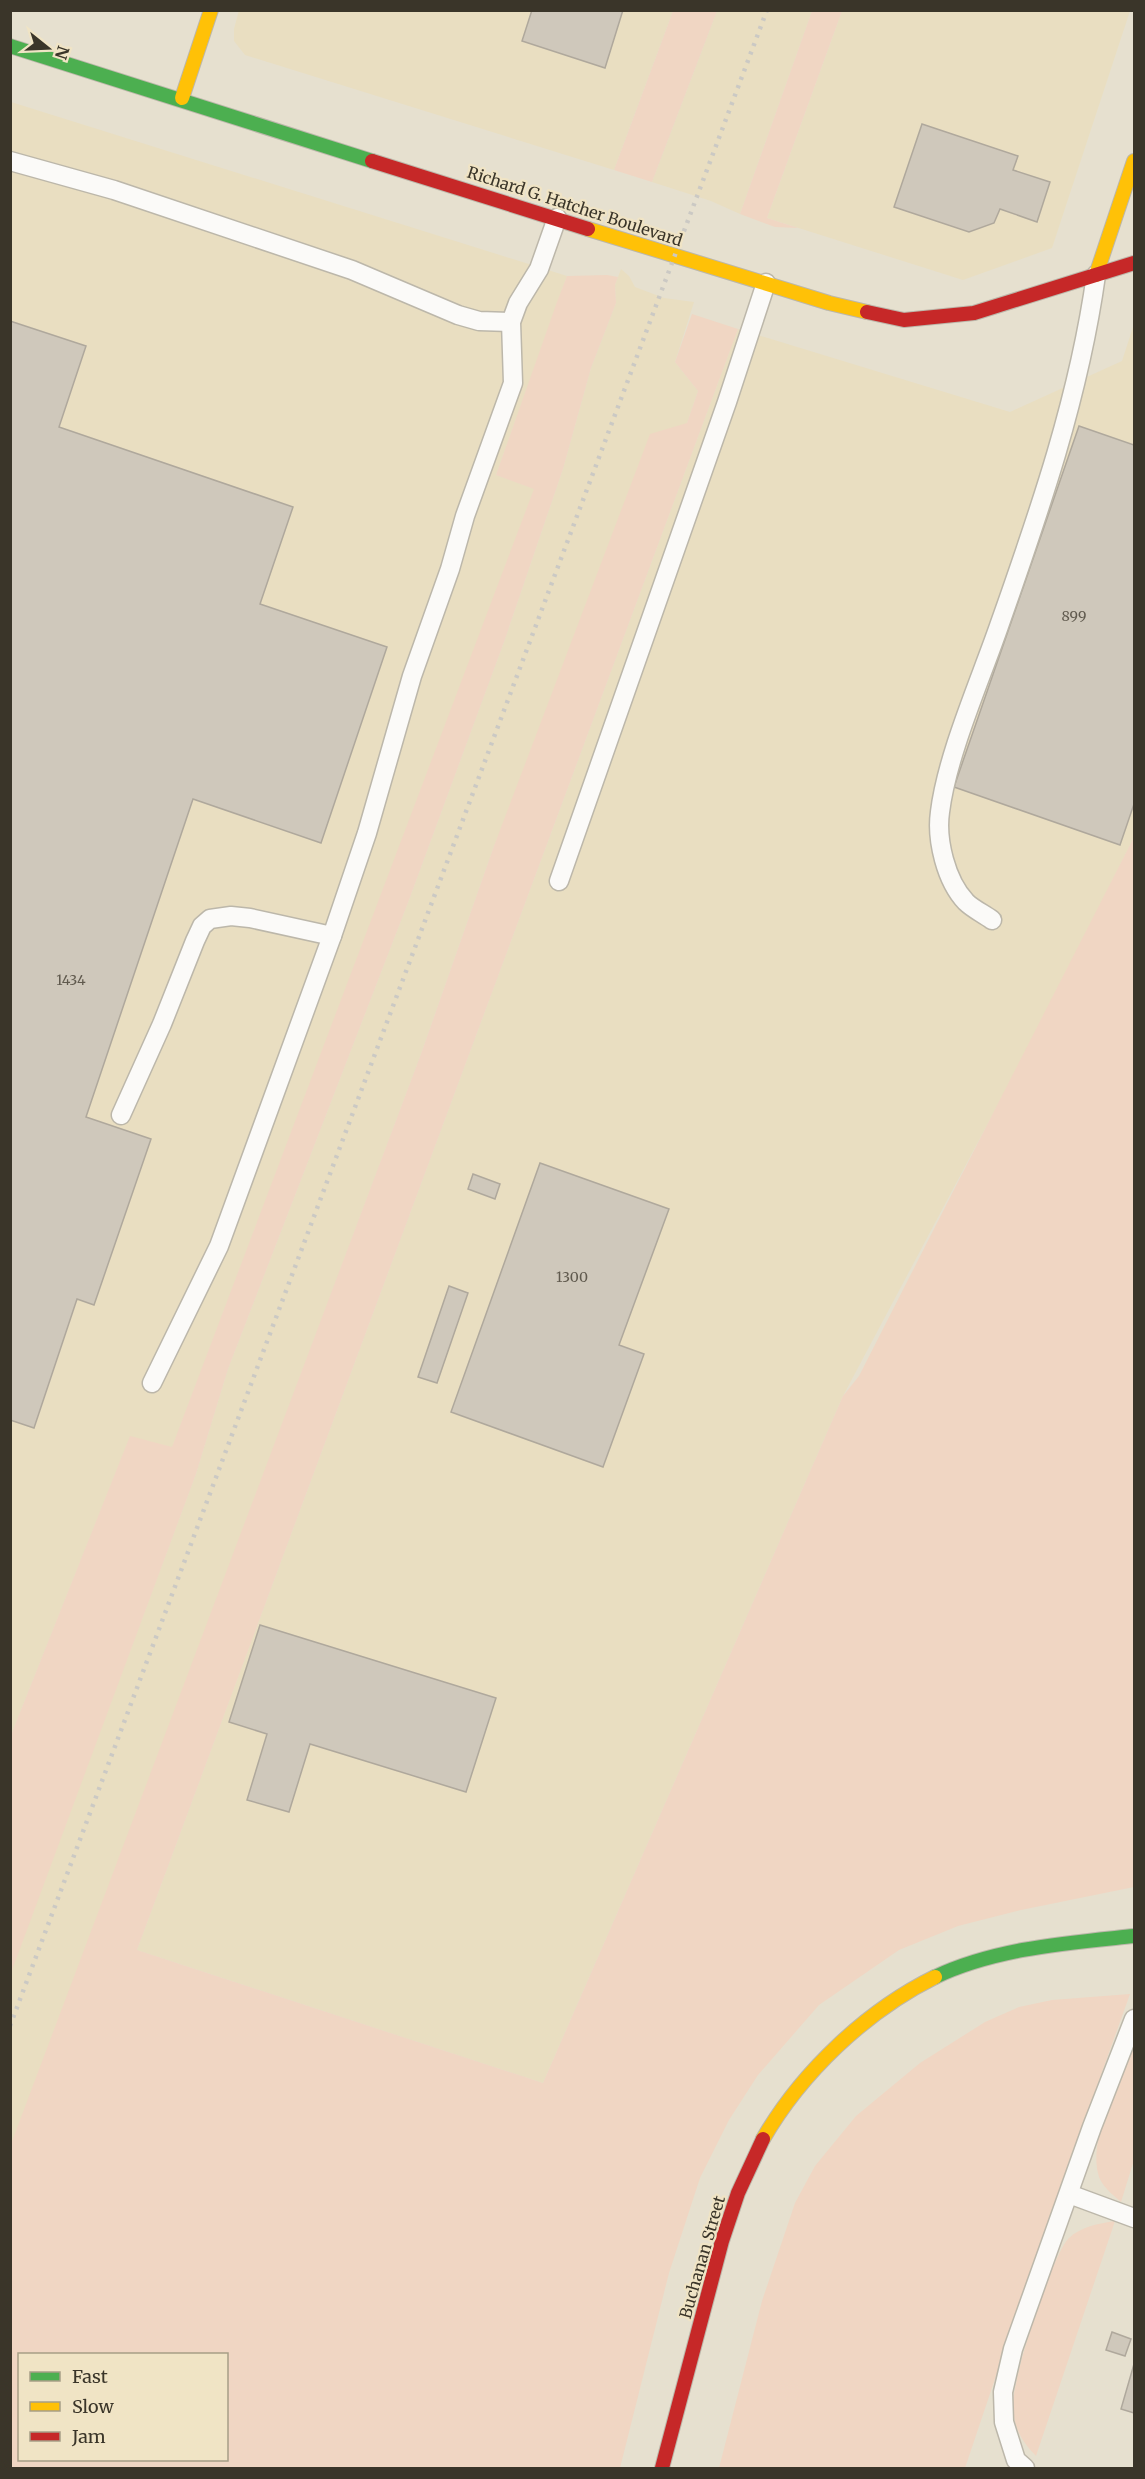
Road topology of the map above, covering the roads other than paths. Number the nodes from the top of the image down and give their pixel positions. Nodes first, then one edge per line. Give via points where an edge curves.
1 (211, 10) edge
2 (10, 46) edge
3 (182, 98) junction
4 (10, 161) edge
5 (1134, 161) edge
6 (557, 218) junction
7 (1134, 263) edge
8 (1096, 275) junction
9 (766, 283) junction
10 (511, 322) junction
11 (559, 881) dead end
12 (992, 920) dead end
13 (332, 936) junction
14 (121, 1115) dead end
15 (152, 1383) dead end
16 (1134, 1936) edge
17 (1134, 2019) edge
18 (1069, 2194) junction
19 (1134, 2218) edge
20 (1015, 2466) edge
21 (662, 2469) edge

1 - 3 main road
2 - 3 main road, Richard G. Hatcher Boulevard
3 - 6 main road, Richard G. Hatcher Boulevard
4 - 10 lane via 114,190 352,270 458,315 479,321
5 - 8 main road
6 - 9 main road, Richard G. Hatcher Boulevard
6 - 10 lane via 539,269
7 - 8 main road, Richard G. Hatcher Boulevard
8 - 9 main road, Richard G. Hatcher Boulevard via 974,314 904,320 829,303
8 - 12 lane via 1087,339 1069,414 1043,502 955,752 939,813 940,840 949,873 966,902
9 - 11 lane
10 - 13 lane via 513,383 412,676 367,833
13 - 14 lane via 250,918 210,919 195,941
13 - 15 lane via 219,1246
16 - 21 main road, Buchanan Street via 1047,1945 952,1970 918,1986 884,2009 816,2069 772,2124 727,2219
17 - 18 lane
18 - 19 lane
18 - 20 lane via 1035,2281 1003,2392 1004,2422

